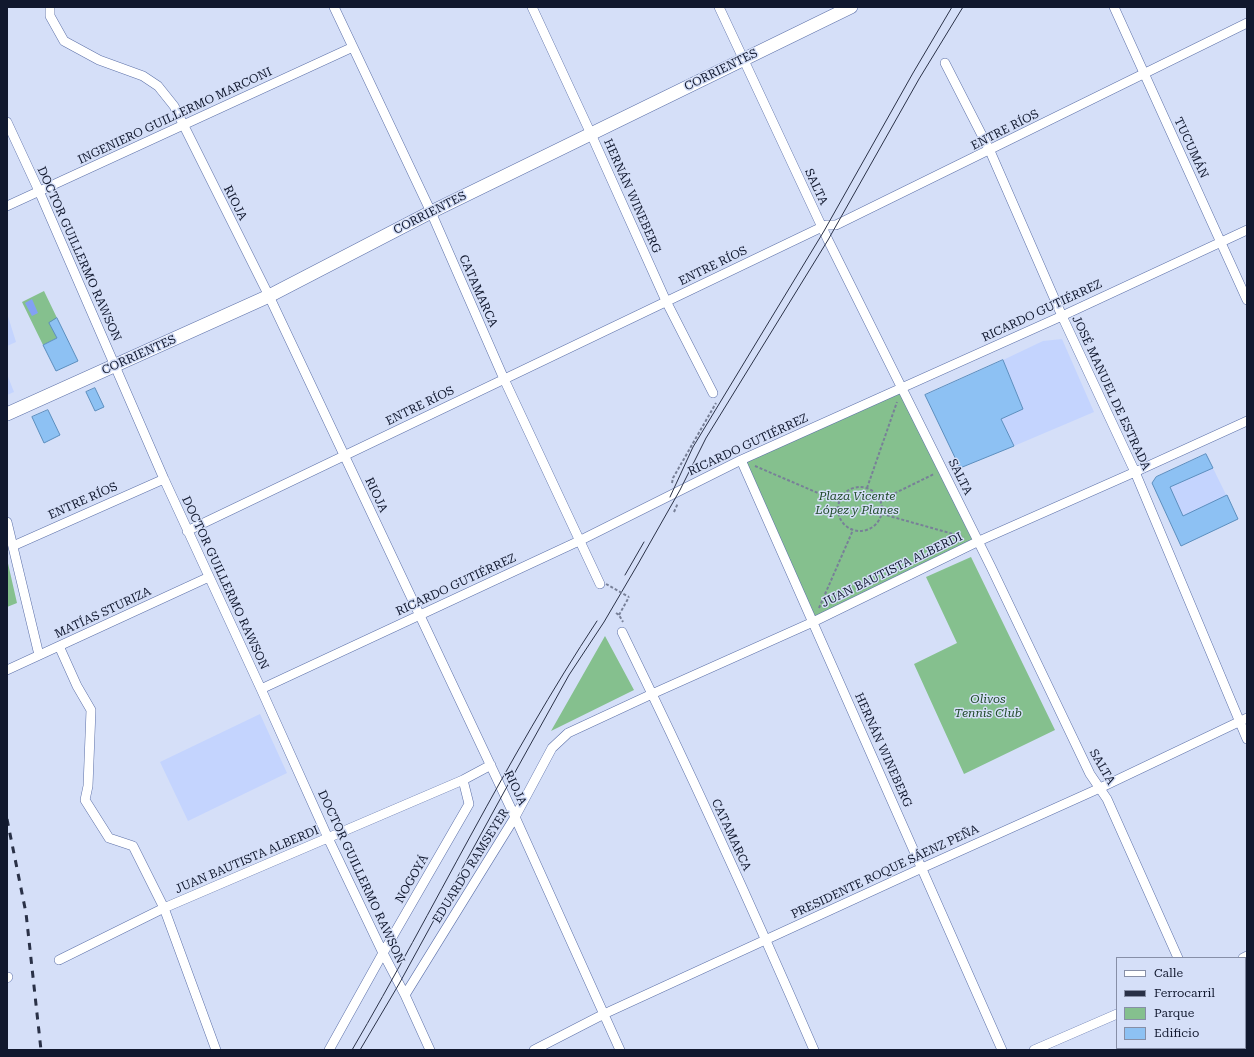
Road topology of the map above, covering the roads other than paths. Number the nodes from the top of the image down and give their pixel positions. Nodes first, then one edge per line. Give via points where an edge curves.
1 (50, 7) edge
2 (334, 7) edge
3 (532, 7) edge
4 (719, 7) edge
5 (851, 7) edge
6 (1114, 7) edge
7 (1247, 24) edge
8 (353, 47) junction
9 (744, 59) junction
10 (945, 63) dead end
11 (1144, 73) junction
12 (7, 122) edge
13 (182, 126) junction
14 (591, 134) junction
15 (990, 151) junction
16 (39, 192) junction
17 (7, 206) edge
18 (431, 212) junction
19 (822, 227) junction
20 (1247, 230) edge
21 (1221, 242) junction
22 (269, 296) junction
23 (1247, 300) edge
24 (666, 301) junction
25 (1062, 316) junction
26 (115, 366) junction
27 (504, 379) junction
28 (902, 388) junction
29 (713, 393) road end
30 (7, 414) edge
31 (1247, 421) edge
32 (345, 456) junction
33 (741, 460) junction
34 (1135, 472) junction
35 (164, 479) junction
36 (7, 522) edge
37 (188, 531) junction
38 (579, 541) junction
39 (979, 541) junction
40 (13, 546) junction
41 (209, 577) junction
42 (603, 584) road end
43 (420, 615) junction
44 (813, 622) junction
45 (622, 632) dead end
46 (59, 646) junction
47 (40, 655) junction
48 (7, 670) edge
49 (261, 689) junction
50 (652, 694) junction
51 (1243, 720) edge
52 (1247, 739) edge
53 (552, 748) joint
54 (491, 765) junction
55 (463, 780) junction
56 (1100, 788) junction
57 (515, 817) junction
58 (328, 838) junction
59 (922, 868) junction
60 (164, 908) junction
61 (766, 940) junction
62 (383, 953) junction
63 (1178, 957) edge
64 (59, 960) dead end
65 (405, 995) junction
66 (604, 1014) junction
67 (1116, 1014) edge
68 (216, 1050) edge
69 (329, 1050) edge
70 (430, 1050) edge
71 (534, 1050) edge
72 (620, 1050) edge
73 (814, 1050) edge
74 (1002, 1050) edge
75 (1034, 1050) edge

1 - 13 street, RIOJA via 50,16 64,41 99,60 143,76 158,86 174,106
2 - 8 street, CATAMARCA
3 - 14 street, HERNÁN WINEBERG
4 - 9 street, SALTA
5 - 9 street, CORRIENTES
6 - 11 street, TUCUMÁN
7 - 11 street, ENTRE RÍOS
8 - 13 street, INGENIERO GUILLERMO MARCONI
8 - 18 street, CATAMARCA
9 - 14 street, CORRIENTES
9 - 19 street, SALTA
10 - 15 street, JOSÉ MANUEL DE ESTRADA
11 - 15 street, ENTRE RÍOS
11 - 21 street, TUCUMÁN
12 - 16 street, DOCTOR GUILLERMO RAWSON
13 - 16 street, INGENIERO GUILLERMO MARCONI
13 - 22 street, RIOJA
14 - 18 street, CORRIENTES
14 - 24 street, HERNÁN WINEBERG
15 - 19 street, ENTRE RÍOS via 836,225
15 - 25 street, JOSÉ MANUEL DE ESTRADA
16 - 17 street, INGENIERO GUILLERMO MARCONI
16 - 26 street, DOCTOR GUILLERMO RAWSON
18 - 22 street, CORRIENTES
18 - 27 street, CATAMARCA
19 - 24 street, ENTRE RÍOS
19 - 28 street, SALTA
20 - 21 street, RICARDO GUTIÉRREZ
21 - 23 street, TUCUMÁN
21 - 25 street, RICARDO GUTIÉRREZ
22 - 26 street, CORRIENTES
22 - 32 street, RIOJA
24 - 27 street, ENTRE RÍOS
24 - 29 street, HERNÁN WINEBERG
25 - 28 street, RICARDO GUTIÉRREZ
25 - 34 street, JOSÉ MANUEL DE ESTRADA
26 - 30 street, CORRIENTES
26 - 35 street, DOCTOR GUILLERMO RAWSON
27 - 32 street, ENTRE RÍOS
27 - 38 street, CATAMARCA
28 - 33 street, RICARDO GUTIÉRREZ
28 - 39 street, SALTA
31 - 34 street, JUAN BAUTISTA ALBERDI
32 - 37 street, ENTRE RÍOS
32 - 43 street, RIOJA
33 - 38 street, RICARDO GUTIÉRREZ
33 - 44 street, HERNÁN WINEBERG
34 - 39 street, JUAN BAUTISTA ALBERDI
34 - 51 street, JOSÉ MANUEL DE ESTRADA
35 - 37 street, DOCTOR GUILLERMO RAWSON
35 - 40 street, ENTRE RÍOS
36 - 40 street
37 - 41 street, DOCTOR GUILLERMO RAWSON
38 - 42 street, CATAMARCA
38 - 43 street, RICARDO GUTIÉRREZ
39 - 44 street, JUAN BAUTISTA ALBERDI
39 - 56 street, SALTA via 1090,774
40 - 47 street
41 - 46 street, MATÍAS STURIZA
41 - 49 street, DOCTOR GUILLERMO RAWSON
43 - 49 street, RICARDO GUTIÉRREZ
43 - 54 street, RIOJA
44 - 50 street, JUAN BAUTISTA ALBERDI
44 - 59 street, HERNÁN WINEBERG
45 - 50 street, CATAMARCA
46 - 47 street, MATÍAS STURIZA
46 - 60 street via 77,686 92,710 85,800 109,838 133,846
47 - 48 street, MATÍAS STURIZA
49 - 58 street, DOCTOR GUILLERMO RAWSON
50 - 53 street, JUAN BAUTISTA ALBERDI via 568,733
50 - 61 street, CATAMARCA
51 - 52 street, JOSÉ MANUEL DE ESTRADA
51 - 56 street, PRESIDENTE ROQUE SÁENZ PEÑA
53 - 57 street, EDUARDO RAMSEYER
54 - 55 street, JUAN BAUTISTA ALBERDI
54 - 57 street, RIOJA
55 - 58 street, JUAN BAUTISTA ALBERDI
55 - 62 street, NOGOYÁ via 470,804
56 - 59 street, PRESIDENTE ROQUE SÁENZ PEÑA
56 - 63 street, SALTA
57 - 65 street, EDUARDO RAMSEYER
57 - 66 street, RIOJA
58 - 60 street, JUAN BAUTISTA ALBERDI
58 - 62 street, DOCTOR GUILLERMO RAWSON
59 - 61 street, PRESIDENTE ROQUE SÁENZ PEÑA
59 - 74 street, HERNÁN WINEBERG
60 - 64 street, JUAN BAUTISTA ALBERDI
60 - 68 street
61 - 66 street, PRESIDENTE ROQUE SÁENZ PEÑA
61 - 73 street, CATAMARCA
62 - 65 street, DOCTOR GUILLERMO RAWSON
62 - 69 street, NOGOYÁ
65 - 70 street, DOCTOR GUILLERMO RAWSON
66 - 71 street, PRESIDENTE ROQUE SÁENZ PEÑA
66 - 72 street, RIOJA
67 - 75 street

